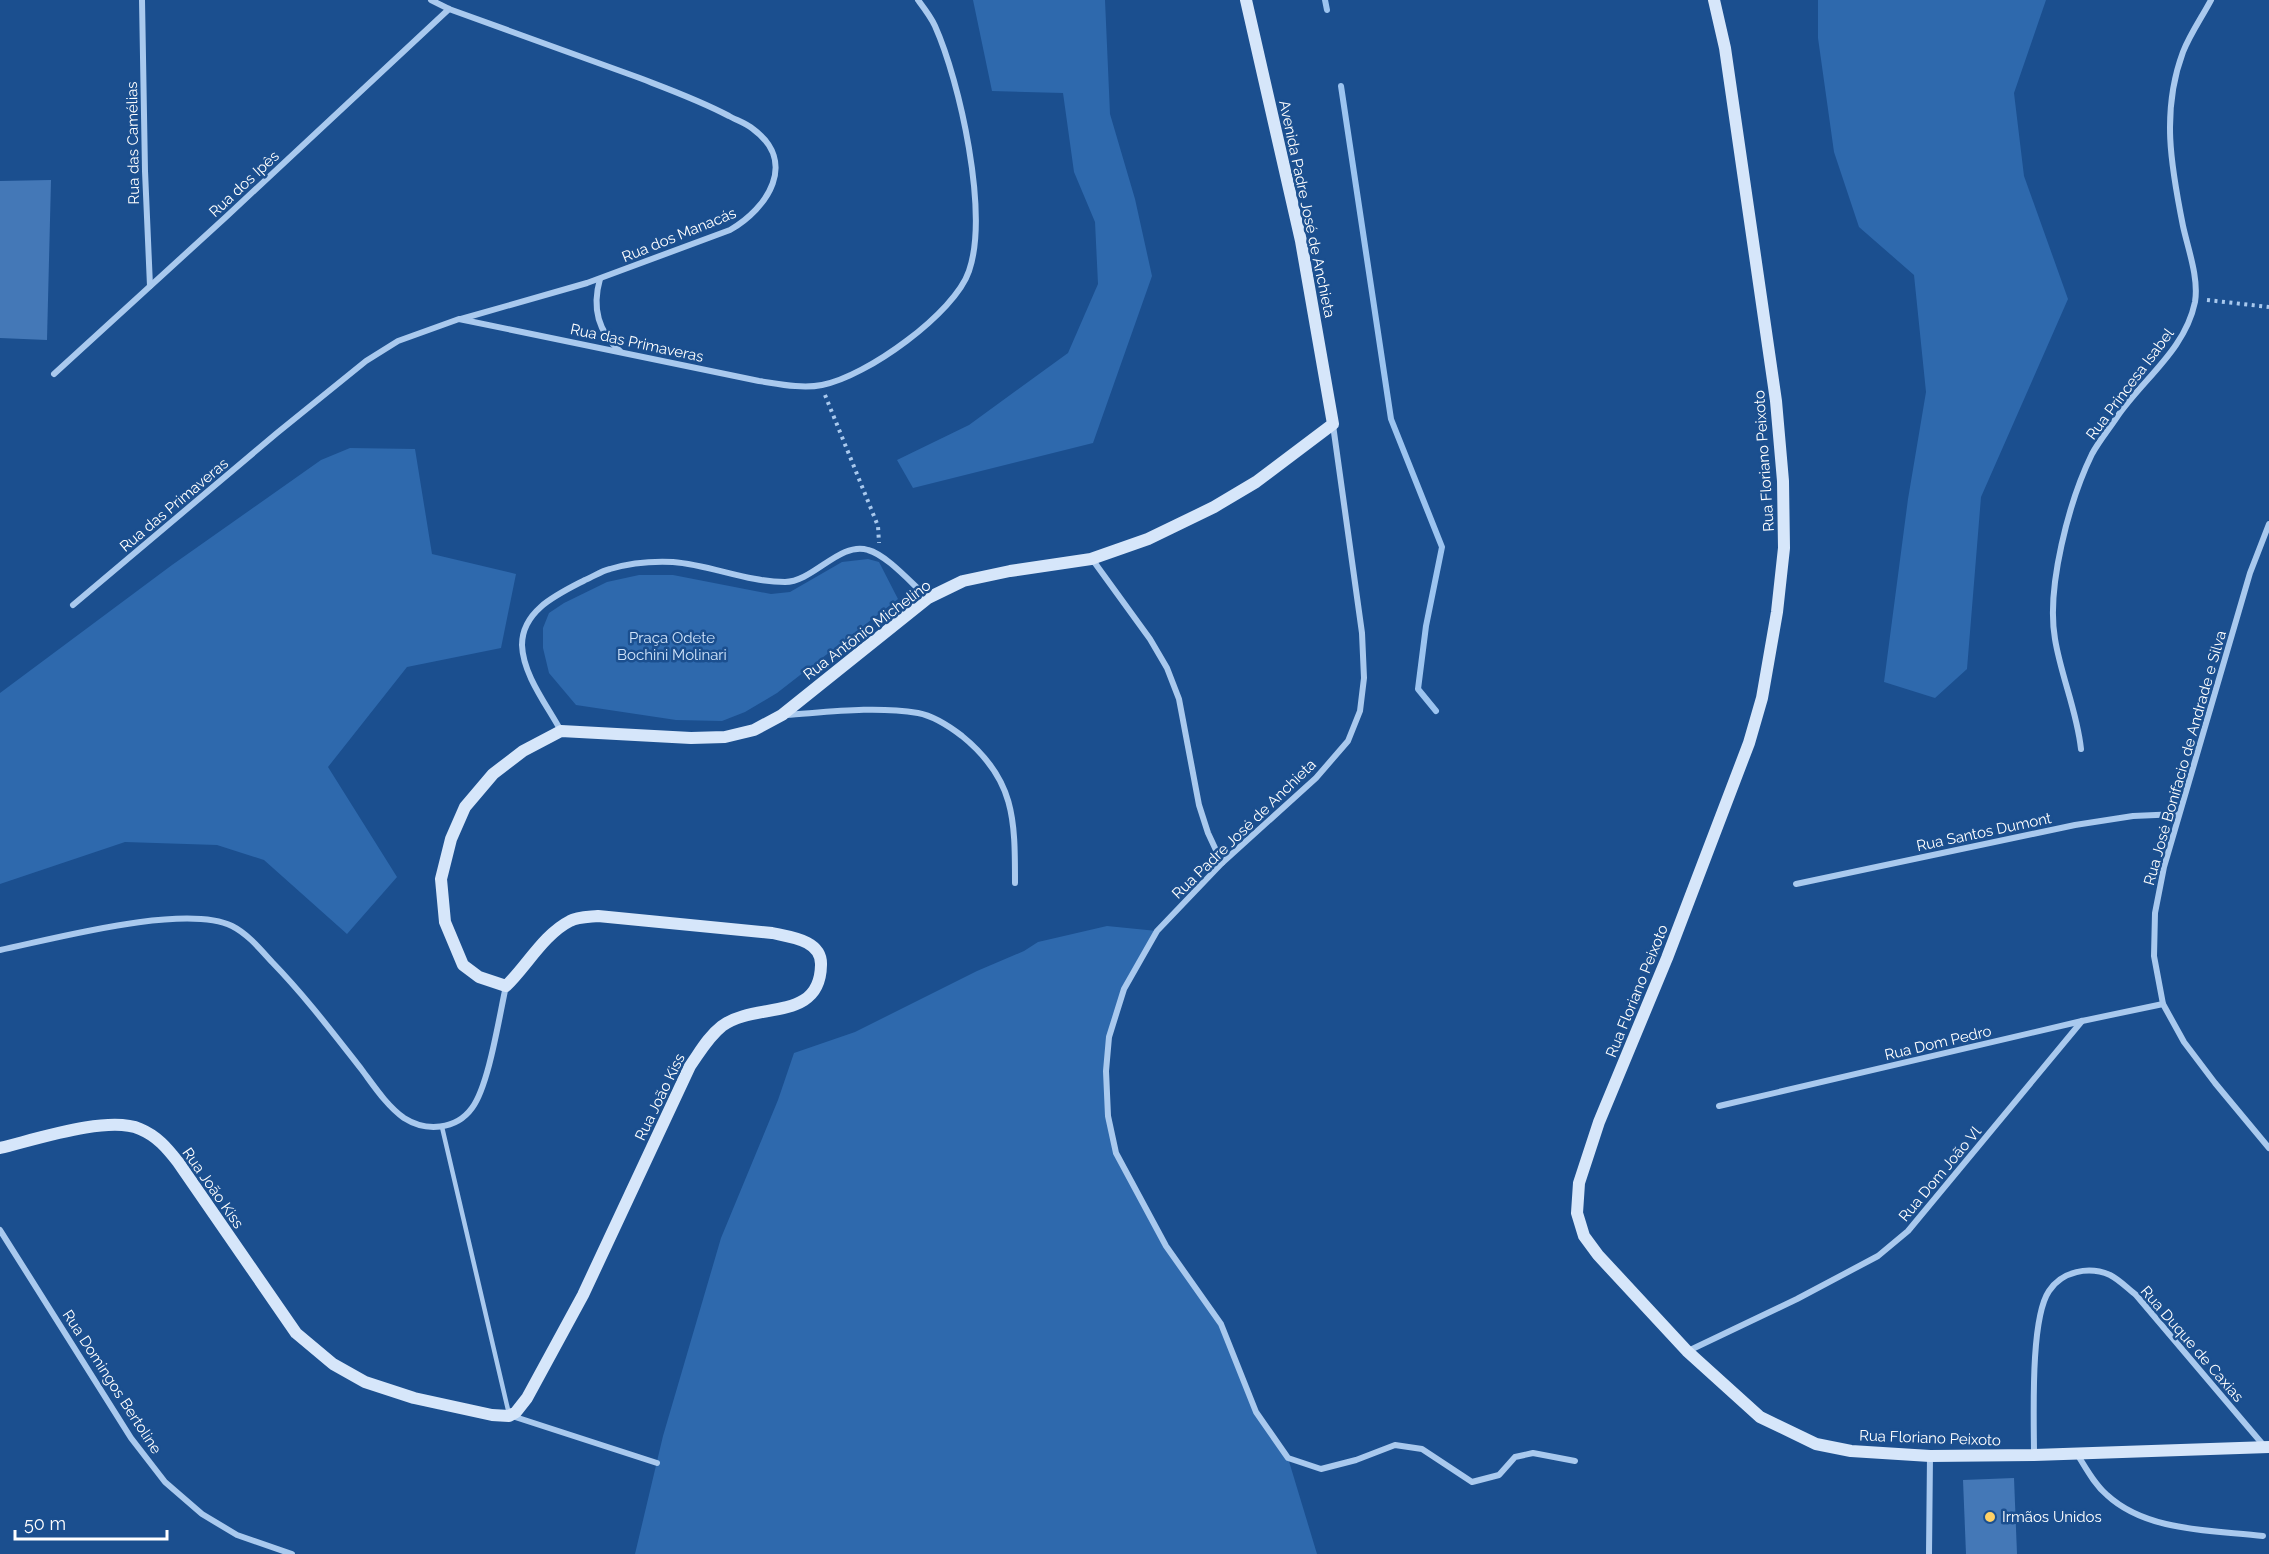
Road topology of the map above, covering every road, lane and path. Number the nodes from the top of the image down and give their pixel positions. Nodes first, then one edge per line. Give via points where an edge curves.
1 (142, 0) edge
2 (431, 0) edge
3 (918, 0) edge
4 (1246, 0) edge
5 (1714, 0) edge
6 (2211, 0) edge
7 (449, 9) junction
8 (600, 279) junction
9 (150, 286) junction
10 (2195, 299) junction
11 (2269, 307) edge
12 (459, 319) junction
13 (620, 351) junction
14 (54, 374) dead end
15 (822, 386) junction
16 (1333, 424) junction
17 (2269, 524) edge
18 (879, 555) junction
19 (1091, 559) junction
20 (928, 598) junction
21 (73, 606) dead end
22 (782, 715) junction
23 (561, 731) junction
24 (2081, 749) dead end
25 (2179, 814) junction
26 (1222, 863) junction
27 (1015, 883) dead end
28 (1796, 884) dead end
29 (0, 950) edge
30 (506, 986) junction
31 (2163, 1004) junction
32 (2082, 1021) junction
33 (1719, 1106) dead end
34 (442, 1127) junction
35 (0, 1148) edge
36 (2269, 1148) edge
37 (0, 1230) edge
38 (1687, 1351) junction
39 (509, 1416) junction
40 (2267, 1447) edge
41 (2077, 1454) junction
42 (2034, 1455) junction
43 (1930, 1456) junction
44 (1575, 1461) dead end
45 (657, 1463) dead end
46 (2263, 1536) dead end
47 (292, 1554) edge
48 (1929, 1554) edge

1 - 9 street, Rua das Camélias
2 - 7 street, Rua dos Manacás
3 - 15 street, Rua das Primaveras via 935,24 954,76 966,134 976,200 975,245 969,272 955,296 929,324 879,359
4 - 16 street, Avenida Padre José de Anchieta via 1300,241
5 - 38 street, Rua Floriano Peixoto via 1725,48 1776,401 1784,537 1777,612 1762,698 1749,742 1667,958 1599,1122 1579,1183 1577,1213 1584,1236 1598,1255
6 - 10 street, Rua Princesa Isabel via 2183,51 2168,132
7 - 8 street, Rua dos Manacás via 698,100 753,129 770,148 775,164 773,186 748,220
7 - 9 street, Rua dos Ipês
8 - 12 street, Rua dos Manacás
8 - 13 street via 597,314 602,330
9 - 14 street, Rua dos Ipês
10 - 11 path
10 - 24 street, Rua Princesa Isabel via 2189,324 2176,347 2120,414 2093,454 2072,506 2055,579 2053,609 2055,639
12 - 13 street, Rua das Primaveras
12 - 21 street, Rua das Primaveras via 398,340 366,361
13 - 15 street, Rua das Primaveras via 759,381
15 - 18 path via 878,526
16 - 19 street, Rua Antônio Michelino via 1256,482 1214,507 1148,539
16 - 26 street, Rua Padre José de Anchieta via 1362,633 1364,678 1360,711 1348,741 1316,778
17 - 25 street, Rua José Bonifacio de Andrade e Silva via 2250,573
18 - 20 street
18 - 23 street via 860,548 845,552 792,582 755,579 674,562 642,562 608,569 560,593 535,612 523,629 522,646 526,667
19 - 20 street, Rua Antônio Michelino via 963,581
19 - 26 street via 1167,668 1179,699 1199,805
20 - 22 street, Rua Antônio Michelino
22 - 23 street, Rua Antônio Michelino via 754,730 725,736 691,738
22 - 27 street via 878,709 920,713 948,725 981,752 1001,781 1012,811
23 - 30 street via 523,751 493,774 465,807 451,839 441,879 445,922 463,965 479,977
25 - 28 street, Rua Santos Dumont via 2075,825
25 - 31 street, Rua José Bonifacio de Andrade e Silva via 2155,913 2154,956
26 - 44 street, Rua Padre José de Anchieta via 1157,931 1124,989 1109,1037 1108,1116 1116,1153 1166,1246 1221,1324 1258,1417 1288,1458 1321,1469 1395,1445 1422,1449 1473,1482 1499,1475 1515,1457 1533,1453
29 - 34 street via 176,918 232,926 253,942 307,999 404,1118 424,1126
30 - 34 street via 483,1086 472,1108 458,1121
30 - 39 street, Rua João Kiss via 545,940 570,920 598,916 772,933 814,946 822,960 821,979 811,996 797,1005 741,1016 722,1026 707,1041 690,1066 583,1295 528,1398
31 - 32 street, Rua Dom Pedro
31 - 36 street, Rua José Bonifacio de Andrade e Silva via 2184,1042
32 - 33 street, Rua Dom Pedro
32 - 38 street, Rua Dom João Vl via 1908,1232 1878,1256
34 - 39 lane
35 - 39 street, Rua João Kiss via 108,1125 138,1128 160,1140 296,1333 333,1364 365,1382 414,1398
37 - 47 street, Rua Domingos Bertoline via 131,1438 165,1482 202,1515 237,1535
38 - 43 street, Rua Floriano Peixoto via 1760,1417 1816,1444
39 - 45 street
40 - 41 street, Rua Floriano Peixoto
40 - 42 street, Rua Duque de Caxias via 2136,1295 2113,1276 2078,1271 2062,1277 2048,1291 2041,1312 2035,1357
41 - 42 street, Rua Floriano Peixoto
41 - 46 street via 2106,1495 2149,1520
42 - 43 street, Rua Floriano Peixoto
43 - 48 street

